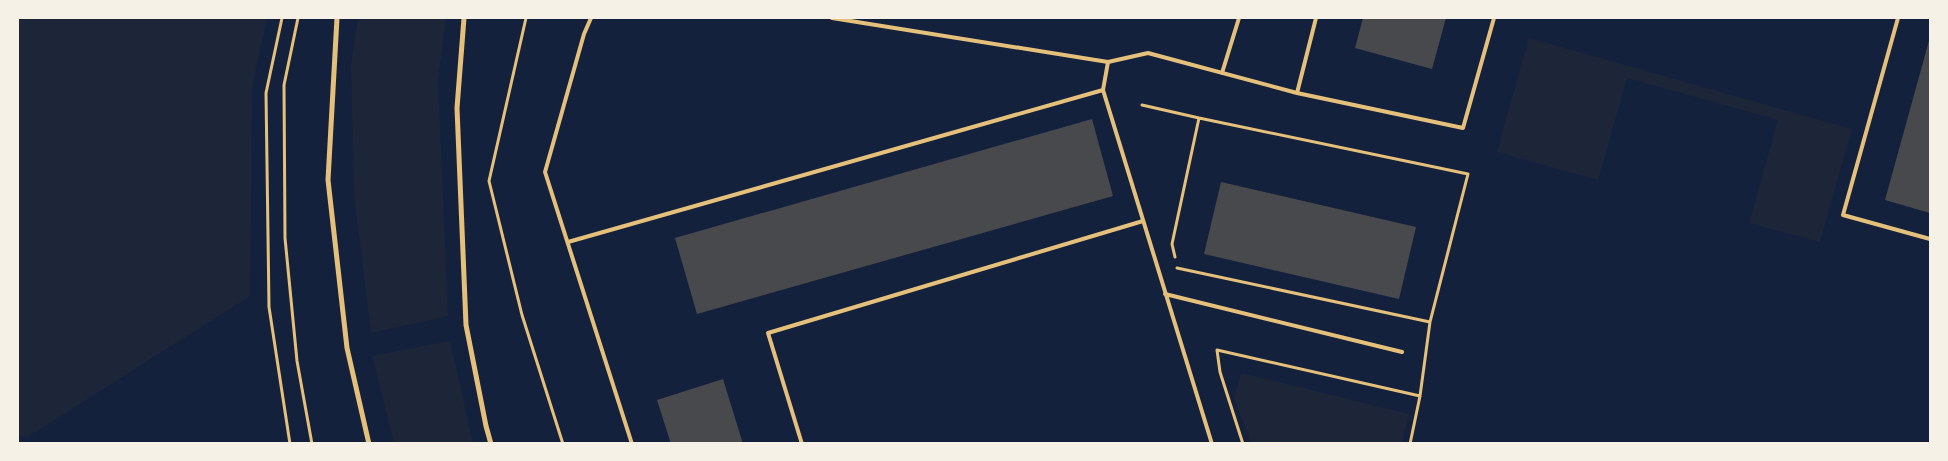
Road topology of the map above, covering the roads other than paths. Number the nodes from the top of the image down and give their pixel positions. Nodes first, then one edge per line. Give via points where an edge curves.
1 (337, 18) edge
2 (464, 18) edge
3 (591, 18) edge
4 (832, 18) edge
5 (1239, 18) edge
6 (1316, 18) edge
7 (1494, 18) edge
8 (1898, 18) edge
9 (1108, 62) junction
10 (1222, 73) junction
11 (1103, 90) junction
12 (1297, 93) junction
13 (1143, 221) junction
14 (1930, 240) edge
15 (568, 242) junction
16 (1165, 294) junction
17 (1402, 352) dead end
18 (369, 444) edge
19 (491, 444) edge
20 (632, 444) edge
21 (802, 444) edge
22 (1212, 444) edge

1 - 18 street via 328,180 347,348
2 - 19 street via 457,108 466,325
3 - 15 lane via 545,172
4 - 9 lane
5 - 10 lane
6 - 12 lane
7 - 12 lane via 1463,128
8 - 14 lane via 1843,216
9 - 10 lane via 1148,53
9 - 11 lane
10 - 12 lane
11 - 13 lane
11 - 15 lane
13 - 16 lane
13 - 21 lane via 768,333
15 - 20 lane
16 - 17 lane
16 - 22 lane

